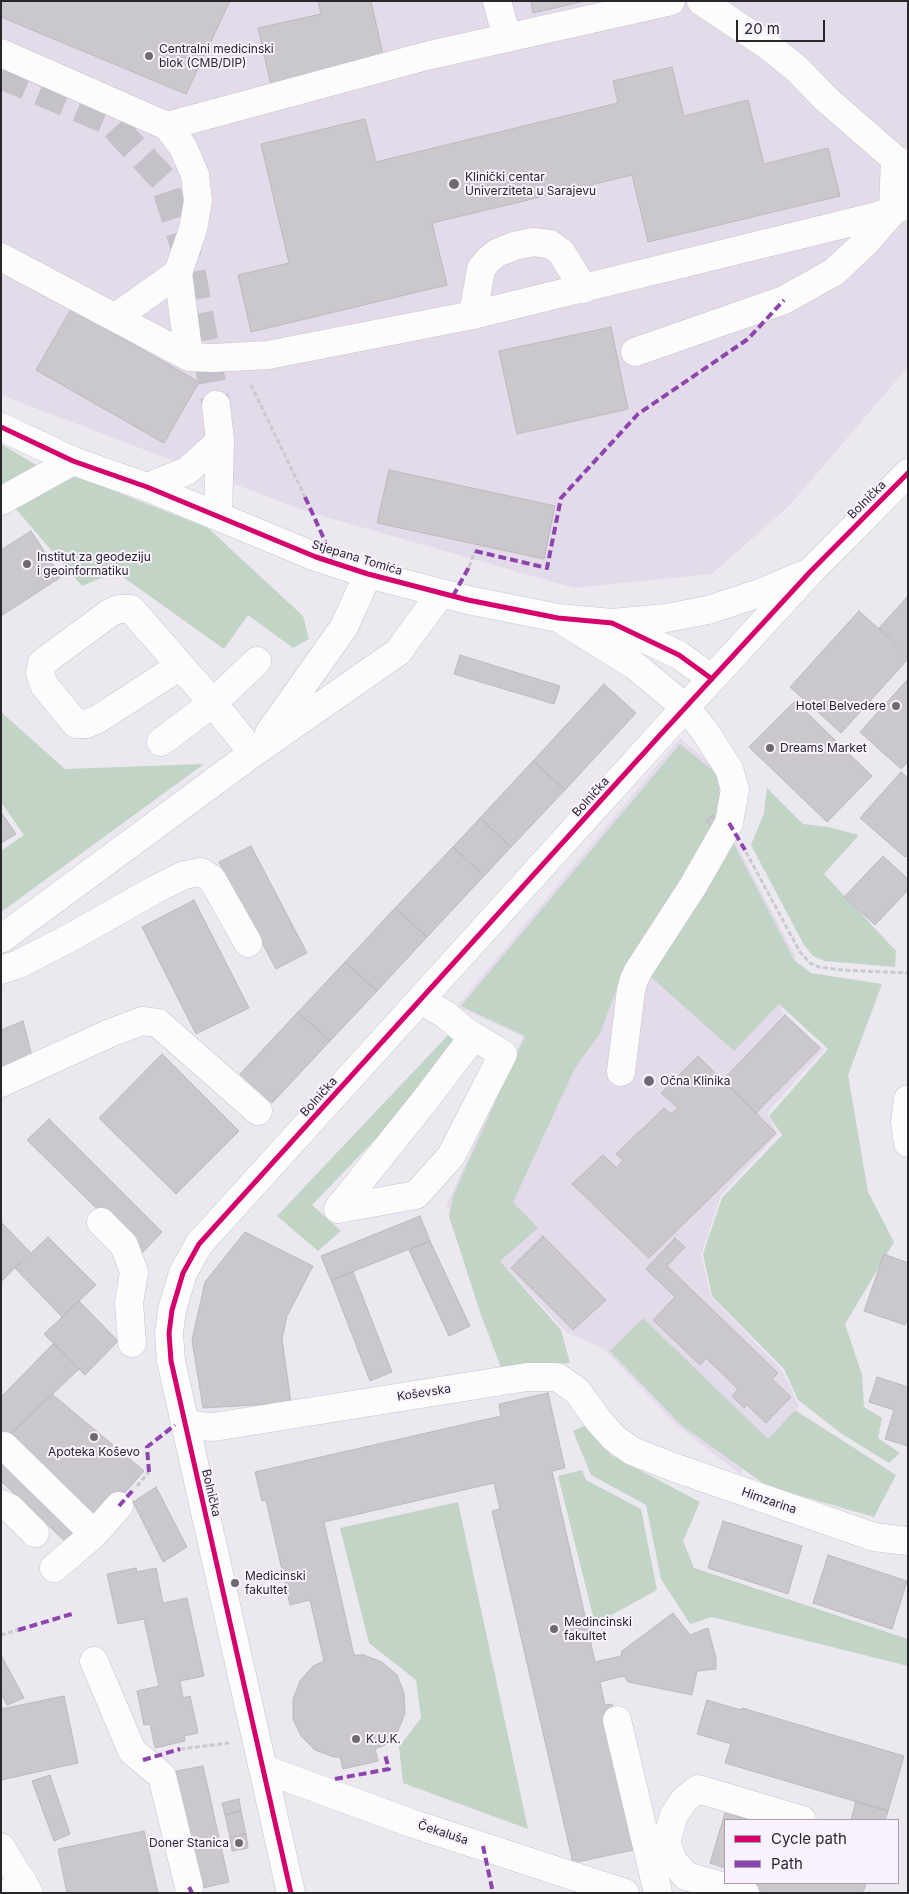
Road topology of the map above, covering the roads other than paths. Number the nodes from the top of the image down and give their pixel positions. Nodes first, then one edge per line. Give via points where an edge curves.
1 (498, 1) edge
2 (671, 1) edge
3 (701, 1) edge
4 (507, 38) junction
5 (1, 53) edge
6 (166, 126) junction
7 (902, 163) edge
8 (901, 208) edge
9 (1, 256) edge
10 (178, 273) junction
11 (584, 288) junction
12 (473, 315) junction
13 (116, 317) junction
14 (635, 352) dead end
15 (189, 356) junction
16 (216, 405) tunnel mouth
17 (1, 427) edge
18 (220, 441) junction
19 (73, 461) junction
20 (904, 485) edge
21 (147, 487) junction
22 (1, 501) edge
23 (218, 516) junction
24 (810, 572) junction
25 (368, 574) junction
26 (441, 592) junction
27 (558, 618) junction
28 (612, 623) junction
29 (257, 661) dead end
30 (180, 666) junction
31 (712, 679) junction
32 (213, 703) junction
33 (686, 708) junction
34 (161, 742) dead end
35 (255, 752) junction
36 (1, 939) edge
37 (248, 943) dead end
38 (1, 970) edge
39 (421, 1000) junction
40 (473, 1036) junction
41 (621, 1072) dead end
42 (1, 1082) edge
43 (908, 1099) edge
44 (258, 1111) dead end
45 (908, 1143) edge
46 (101, 1222) dead end
47 (132, 1343) dead end
48 (185, 1425) junction
49 (4, 1446) dead end
50 (632, 1451) joint
51 (126, 1498) road end
52 (1, 1504) edge
53 (35, 1532) dead end
54 (94, 1534) junction
55 (874, 1537) junction
56 (908, 1541) edge
57 (908, 1559) edge
58 (54, 1568) dead end
59 (94, 1661) dead end
60 (617, 1720) dead end
61 (264, 1769) junction
62 (799, 1819) edge
63 (1, 1847) edge
64 (189, 1887) dead end
65 (20, 1889) edge
66 (291, 1893) edge
67 (625, 1893) edge
68 (658, 1893) edge
69 (745, 1893) edge

1 - 4 street
2 - 4 street
3 - 7 street via 797,69 826,99
4 - 6 street via 426,56
5 - 6 street
6 - 10 street via 183,147 195,175 198,201
7 - 8 street
8 - 11 street
8 - 14 street via 834,272 784,300
9 - 13 street
10 - 13 street
10 - 15 street
11 - 12 street
11 - 12 street via 562,252 550,244 533,242 514,246 498,253 481,269
12 - 15 street via 268,355
13 - 15 street
16 - 18 street
17 - 19 street, Stjepana Tomića
18 - 21 street via 187,471
18 - 23 street
19 - 21 street, Stjepana Tomića
19 - 22 street
20 - 24 street, Bolnička
21 - 23 street, Stjepana Tomića
23 - 25 street, Stjepana Tomića via 316,557
24 - 28 street via 708,610
24 - 31 street, Bolnička
25 - 26 street, Stjepana Tomića
25 - 35 street via 344,627
26 - 27 street, Stjepana Tomića
26 - 35 street via 398,652
27 - 28 street, Stjepana Tomića
27 - 33 street, Stjepana Tomića via 634,665
28 - 31 street, Stjepana Tomića via 679,655
29 - 32 street
30 - 30 street via 131,609 119,609 42,663 40,673 44,684 76,724 86,724
30 - 32 street
31 - 33 street, Bolnička
32 - 34 street
32 - 35 street
33 - 39 street, Bolnička
33 - 41 street, Stjepana Tomića via 729,769 735,789 729,824 634,980
35 - 36 street
37 - 38 street via 212,879 202,872 184,875 73,936
39 - 40 street
39 - 48 street, Bolnička via 199,1244 190,1258 172,1310 169,1333 171,1361
40 - 40 street via 503,1054 451,1156 416,1195 338,1208
42 - 44 street via 142,1021 158,1023
43 - 45 street via 905,1122
46 - 47 street via 124,1246 134,1272 129,1303
48 - 50 street, Koševska via 214,1427 527,1377 558,1377 577,1391 614,1438
48 - 61 street, Bolnička
49 - 54 street
50 - 55 street, Himzarina
51 - 54 street
52 - 53 street via 10,1508
54 - 58 street
55 - 56 street, Himzarina
55 - 57 street
59 - 64 street via 132,1750 162,1776
60 - 68 street
61 - 66 street, Bolnička
61 - 67 street, Čekaluša via 410,1823
62 - 69 street via 698,1789 685,1799 674,1815 666,1842 674,1861 686,1876
63 - 65 street

